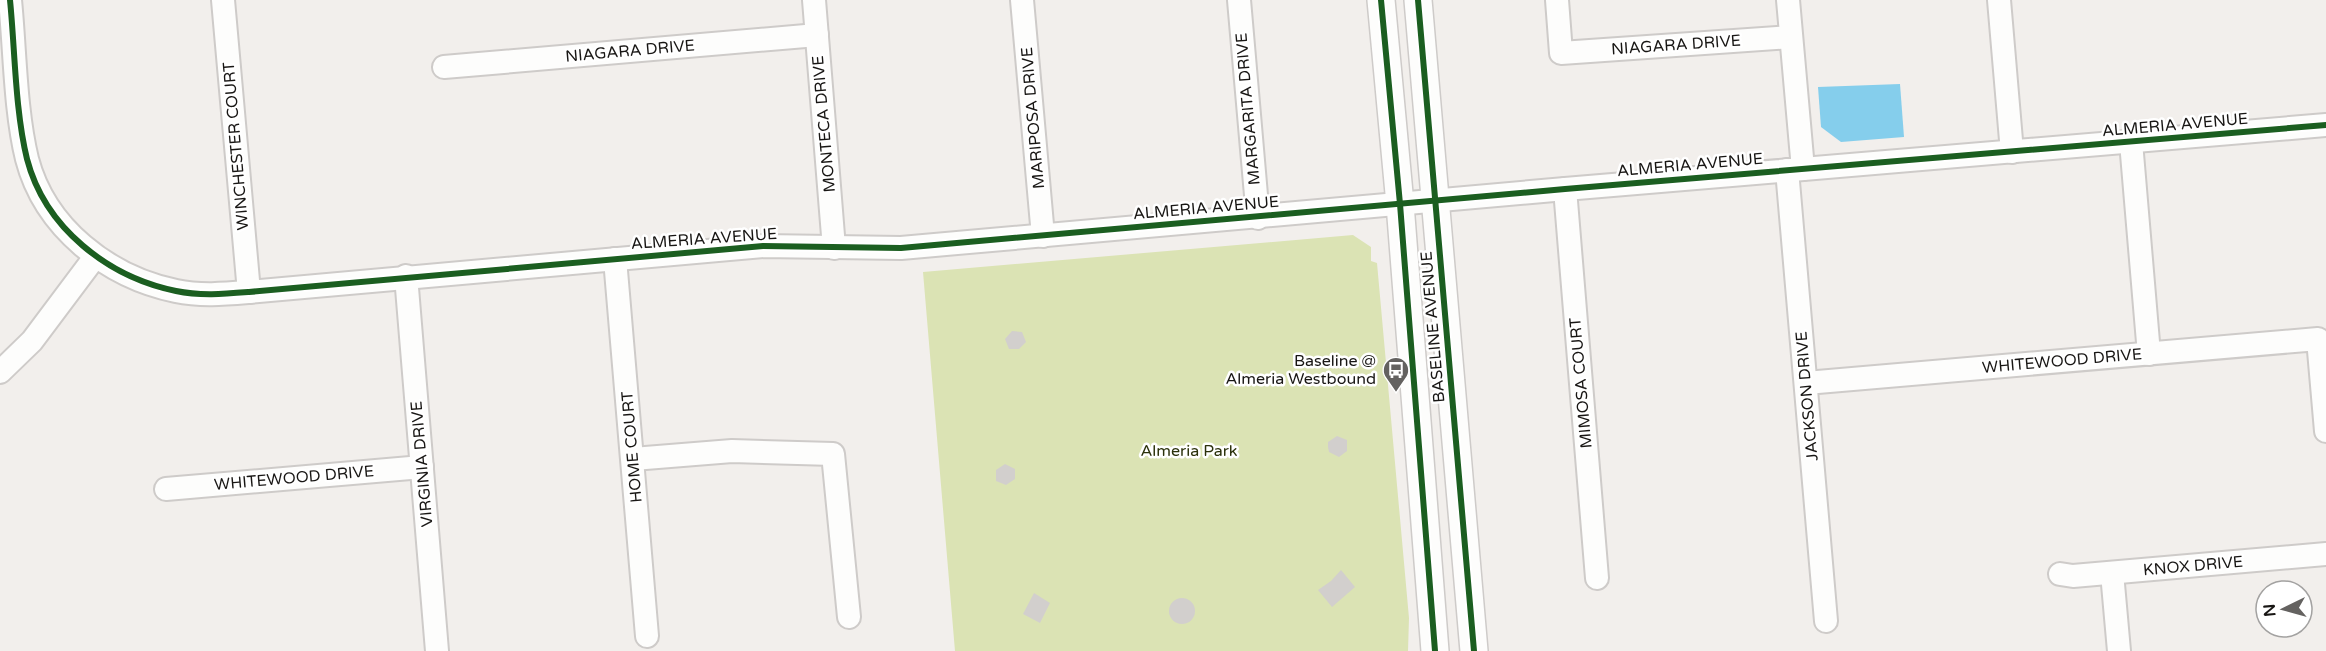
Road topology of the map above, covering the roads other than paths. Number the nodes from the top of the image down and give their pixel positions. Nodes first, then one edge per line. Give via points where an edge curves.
1 (10, 0) edge
2 (223, 0) edge
3 (814, 0) edge
4 (1022, 0) edge
5 (1239, 0) edge
6 (1381, 0) edge
7 (1419, 0) edge
8 (1557, 0) edge
9 (1788, 0) edge
10 (1999, 0) edge
11 (817, 35) junction
12 (1791, 37) junction
13 (444, 67) dead end
14 (9, 93) edge
15 (2326, 125) edge
16 (2131, 142) junction
17 (2012, 152) junction
18 (1795, 170) junction
19 (1565, 189) junction
20 (1436, 200) junction
21 (1400, 204) junction
22 (1258, 218) junction
23 (1043, 236) junction
24 (834, 248) junction
25 (96, 257) junction
26 (615, 259) junction
27 (406, 276) junction
28 (249, 292) junction
29 (2149, 354) junction
30 (0, 372) edge
31 (1806, 383) junction
32 (2326, 431) edge
33 (633, 459) junction
34 (422, 467) junction
35 (166, 489) dead end
36 (2326, 554) edge
37 (2112, 573) junction
38 (2060, 574) dead end
39 (1597, 578) dead end
40 (849, 616) dead end
41 (1826, 621) dead end
42 (647, 636) dead end
43 (437, 651) edge
44 (1435, 651) edge
45 (1474, 651) edge
46 (2119, 651) edge

1 - 14 street, ALMERIA AVENUE
2 - 28 street, WINCHESTER COURT
3 - 11 street, MONTECA DRIVE
4 - 23 street, MARIPOSA DRIVE
5 - 22 street, MARGARITA DRIVE
6 - 21 main road, BASELINE AVENUE
7 - 20 main road, BASELINE AVENUE
8 - 12 street, NIAGARA DRIVE via 1561,53
9 - 12 street, JACKSON DRIVE
10 - 17 street
11 - 13 street, NIAGARA DRIVE
11 - 24 street, MONTECA DRIVE
12 - 18 street, JACKSON DRIVE
14 - 25 street, ALMERIA AVENUE via 35,182 63,226
15 - 16 street, ALMERIA AVENUE
16 - 17 street, ALMERIA AVENUE
16 - 29 street
17 - 18 street, ALMERIA AVENUE
18 - 19 street, ALMERIA AVENUE
18 - 31 street, JACKSON DRIVE
19 - 20 street, ALMERIA AVENUE
19 - 39 street, MIMOSA COURT
20 - 21 street, ALMERIA AVENUE
20 - 45 main road, BASELINE AVENUE
21 - 22 street, ALMERIA AVENUE
21 - 44 main road, BASELINE AVENUE
22 - 23 street, ALMERIA AVENUE
23 - 24 street, ALMERIA AVENUE via 901,248
24 - 26 street, ALMERIA AVENUE via 763,246
25 - 28 street, ALMERIA AVENUE via 133,278 177,291
25 - 30 street via 32,341
26 - 27 street, ALMERIA AVENUE
26 - 33 street, HOME COURT
27 - 28 street, ALMERIA AVENUE
27 - 34 street, VIRGINIA DRIVE
29 - 31 street, WHITEWOOD DRIVE
29 - 32 street, WHITEWOOD DRIVE via 2318,339
31 - 41 street, JACKSON DRIVE
33 - 40 street via 732,451 832,454
33 - 42 street, HOME COURT
34 - 35 street, WHITEWOOD DRIVE
34 - 43 street, VIRGINIA DRIVE
36 - 37 street, KNOX DRIVE
37 - 38 street, KNOX DRIVE
37 - 46 street

